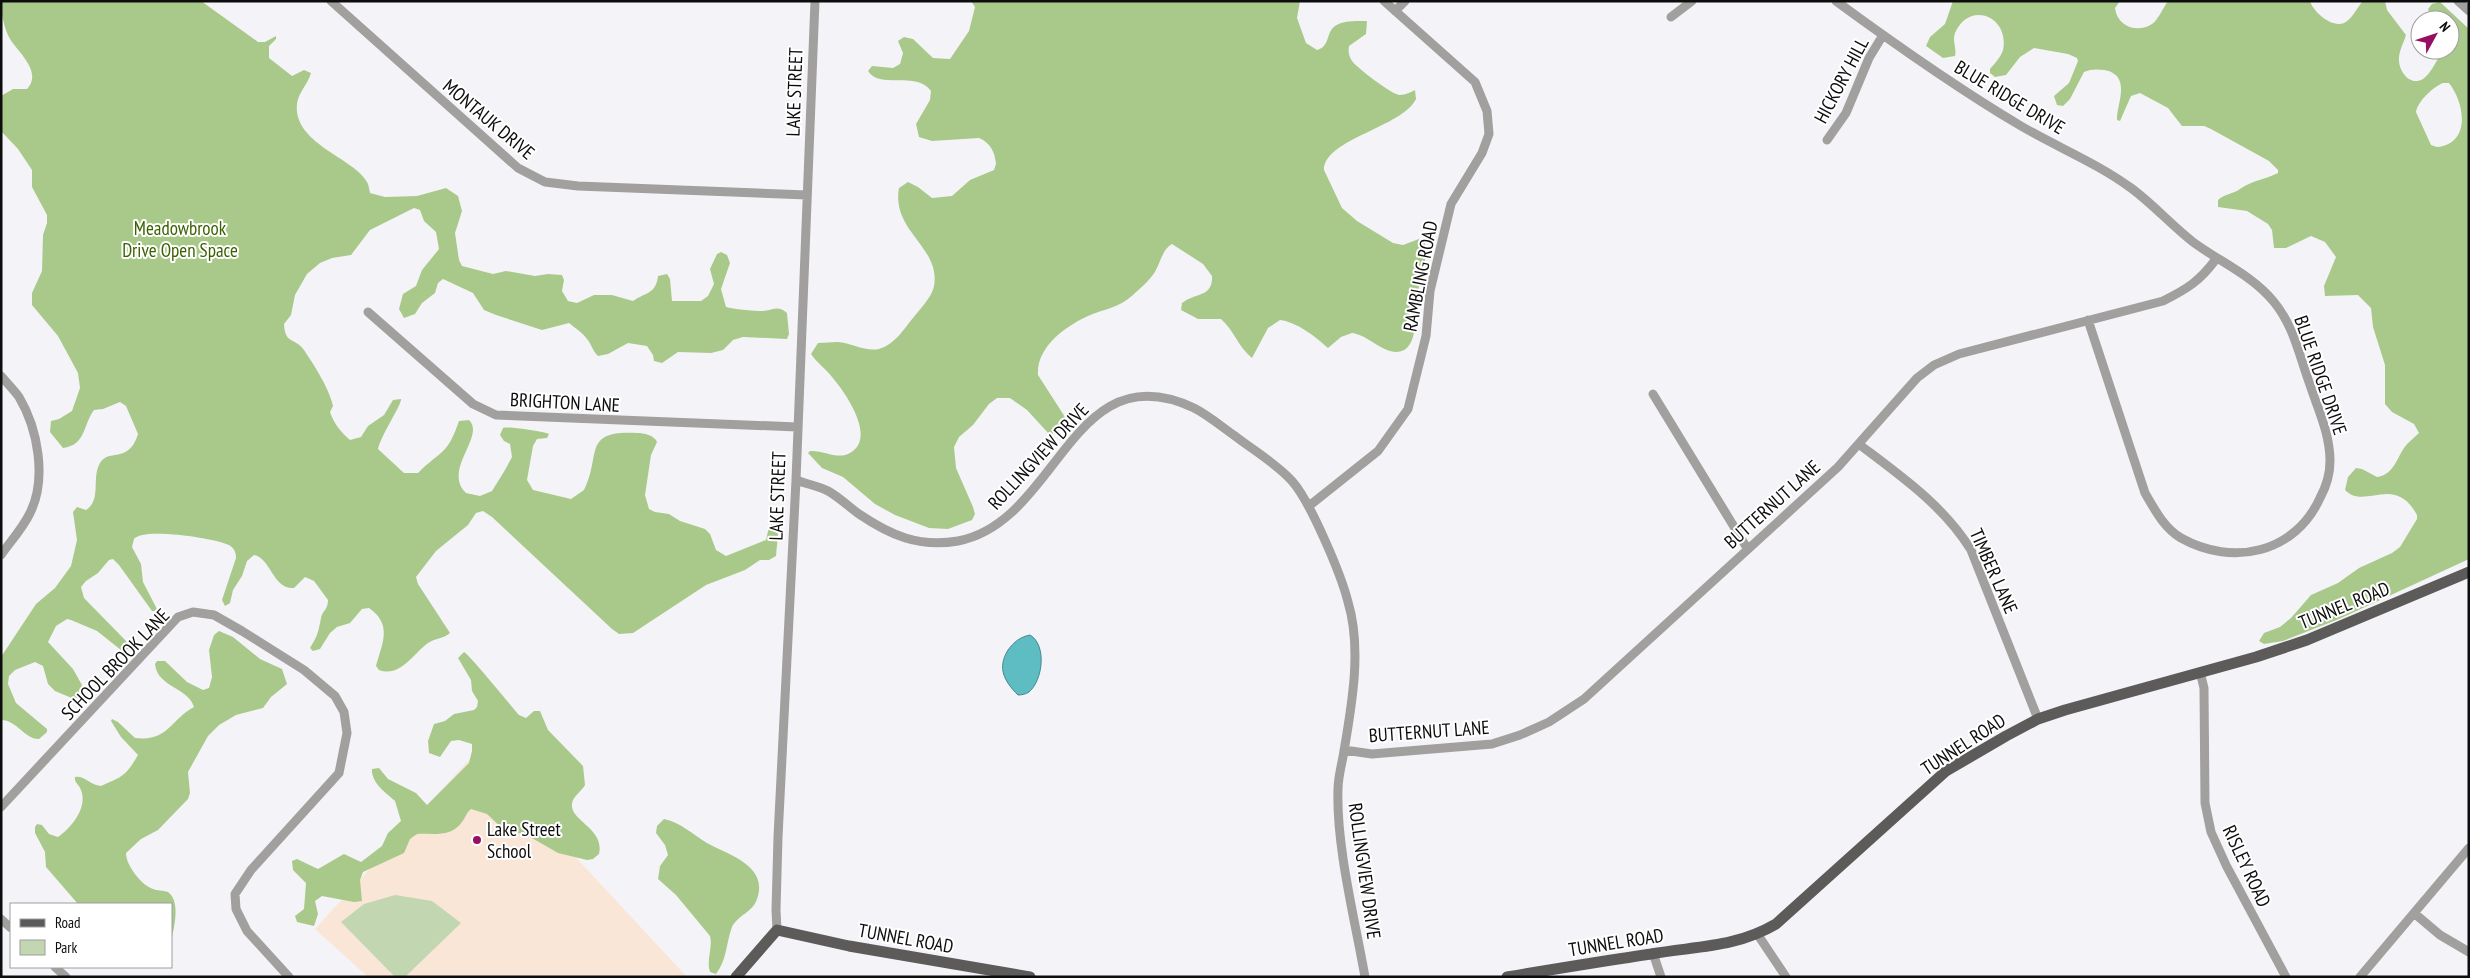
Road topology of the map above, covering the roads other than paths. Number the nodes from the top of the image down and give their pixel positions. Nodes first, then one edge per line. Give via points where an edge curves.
1 (331, 1) edge
2 (815, 1) edge
3 (1384, 1) edge
4 (1405, 1) edge
5 (1692, 1) edge
6 (1836, 1) edge
7 (2458, 1) edge
8 (1395, 11) junction
9 (2469, 11) edge
10 (1671, 17) dead end
11 (1883, 35) junction
12 (1827, 140) dead end
13 (807, 195) junction
14 (2216, 259) junction
15 (368, 312) dead end
16 (2088, 320) junction
17 (1, 376) edge
18 (1652, 394) dead end
19 (797, 427) junction
20 (1860, 445) junction
21 (796, 480) junction
22 (1309, 506) junction
23 (1748, 548) junction
24 (1, 555) edge
25 (2469, 572) edge
26 (2200, 672) junction
27 (2038, 720) junction
28 (1344, 750) junction
29 (1, 807) edge
30 (2469, 848) edge
31 (2414, 913) junction
32 (777, 930) junction
33 (1758, 935) junction
34 (2469, 952) edge
35 (1652, 953) junction
36 (56, 968) edge
37 (1537, 975) edge
38 (66, 977) edge
39 (289, 977) edge
40 (736, 977) edge
41 (1030, 977) edge
42 (1365, 977) edge
43 (1507, 977) edge
44 (1661, 977) edge
45 (1786, 977) edge
46 (2286, 977) edge
47 (2360, 977) edge

1 - 13 street, MONTAUK DRIVE via 518,168 545,182
2 - 13 street, LAKE STREET
3 - 8 street, RAMBLING ROAD
4 - 8 street
5 - 10 street
6 - 11 street, BLUE RIDGE DRIVE
7 - 9 street
8 - 22 street, RAMBLING ROAD via 1475,82 1487,112 1489,134 1482,153 1451,204 1430,291 1426,336 1408,410 1378,451
11 - 12 street, HICKORY HILL via 1869,58 1846,114
11 - 14 street, BLUE RIDGE DRIVE via 2022,126 2130,187 2182,234
13 - 19 street, LAKE STREET
14 - 16 street, BUTTERNUT LANE via 2203,276 2163,301
14 - 16 street, BLUE RIDGE DRIVE via 2260,286 2289,324 2328,438 2330,462 2326,486 2315,510 2299,529 2276,546 2253,553 2209,550 2180,537 2160,519 2145,493
15 - 19 street, BRIGHTON LANE via 473,404 496,415
16 - 20 street, BUTTERNUT LANE via 1960,354 1934,365 1917,378
17 - 24 street via 19,397 39,456 38,483 30,513
18 - 23 street
19 - 21 street, LAKE STREET
20 - 23 street, BUTTERNUT LANE
20 - 27 street, TIMBER LANE via 1916,488 1958,529 1971,550
21 - 22 street, ROLLINGVIEW DRIVE via 828,490 895,536 928,543 958,541 984,533 1008,517 1089,420 1113,404 1140,396 1170,398 1196,409 1292,480
21 - 32 street, LAKE STREET via 778,838
22 - 28 street, ROLLINGVIEW DRIVE via 1348,600 1354,629
23 - 28 street, BUTTERNUT LANE via 1584,698 1549,722 1492,744 1372,754
25 - 26 main road, TUNNEL ROAD via 2307,640
26 - 27 main road, TUNNEL ROAD via 2093,701
26 - 46 street, RISLEY ROAD via 2204,688 2206,803 2211,832
27 - 33 main road, TUNNEL ROAD via 1974,753 1946,772 1776,924
28 - 42 street, ROLLINGVIEW DRIVE via 1338,788 1340,828
29 - 39 street, SCHOOL BROOK LANE via 178,617 192,612 214,615 242,631 304,670 335,696 344,712 347,733 339,773 251,870 235,894 236,909 246,931
30 - 31 street
31 - 34 street via 2440,935
31 - 47 street
32 - 40 main road
32 - 41 main road, TUNNEL ROAD via 848,946
33 - 35 main road, TUNNEL ROAD
33 - 45 street
35 - 37 main road, TUNNEL ROAD
35 - 44 street
36 - 38 street
37 - 43 main road, TUNNEL ROAD

